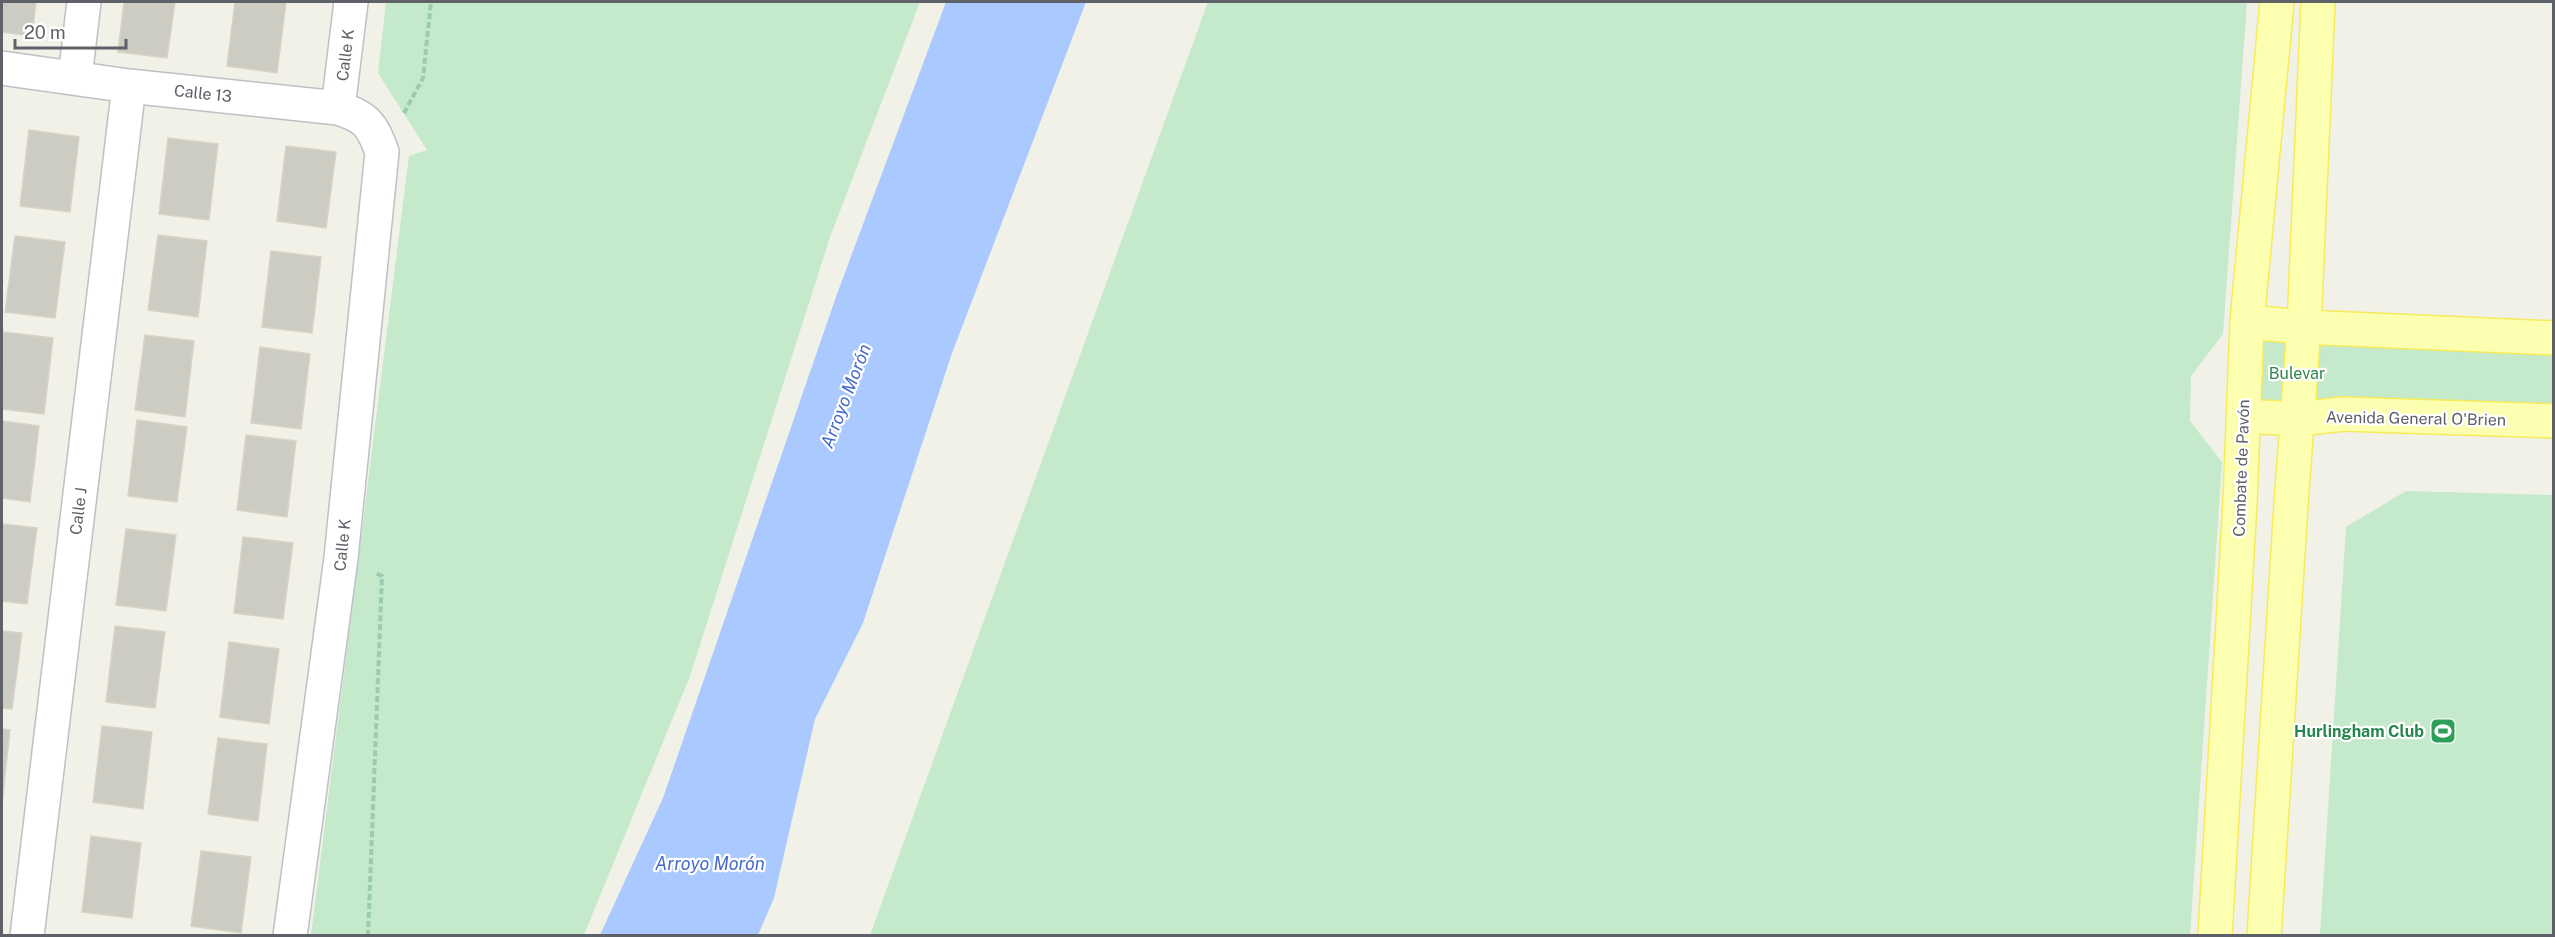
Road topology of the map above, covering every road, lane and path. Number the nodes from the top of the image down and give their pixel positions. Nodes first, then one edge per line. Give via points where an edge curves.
1 (84, 2) edge
2 (351, 2) edge
3 (431, 2) edge
4 (2277, 2) edge
5 (2318, 2) edge
6 (2, 68) edge
7 (75, 77) junction
8 (129, 86) junction
9 (338, 108) junction
10 (382, 153) junction
11 (2247, 322) junction
12 (2304, 327) junction
13 (2553, 338) edge
14 (2243, 416) junction
15 (2299, 419) junction
16 (2553, 421) edge
17 (342, 558) junction
18 (27, 936) edge
19 (290, 936) edge
20 (368, 936) edge
21 (2215, 936) edge
22 (2264, 936) edge

1 - 7 street
2 - 9 street, Calle K
3 - 10 path via 423,78
4 - 11 main road, Combate de Pavón
5 - 12 main road
6 - 7 street, Calle 13
7 - 8 street, Calle 13
8 - 9 street, Calle 13
8 - 18 street, Calle J
9 - 10 street, Calle 13 via 356,114 373,128
10 - 17 street, Calle K
11 - 12 main road
11 - 14 main road, Combate de Pavón
12 - 13 main road
12 - 15 main road
14 - 15 main road, Avenida General O'Brien
14 - 21 main road, Combate de Pavón
15 - 16 main road, Avenida General O'Brien via 2343,414
15 - 22 main road via 2290,504
17 - 19 street, Calle K
17 - 20 path via 382,576

